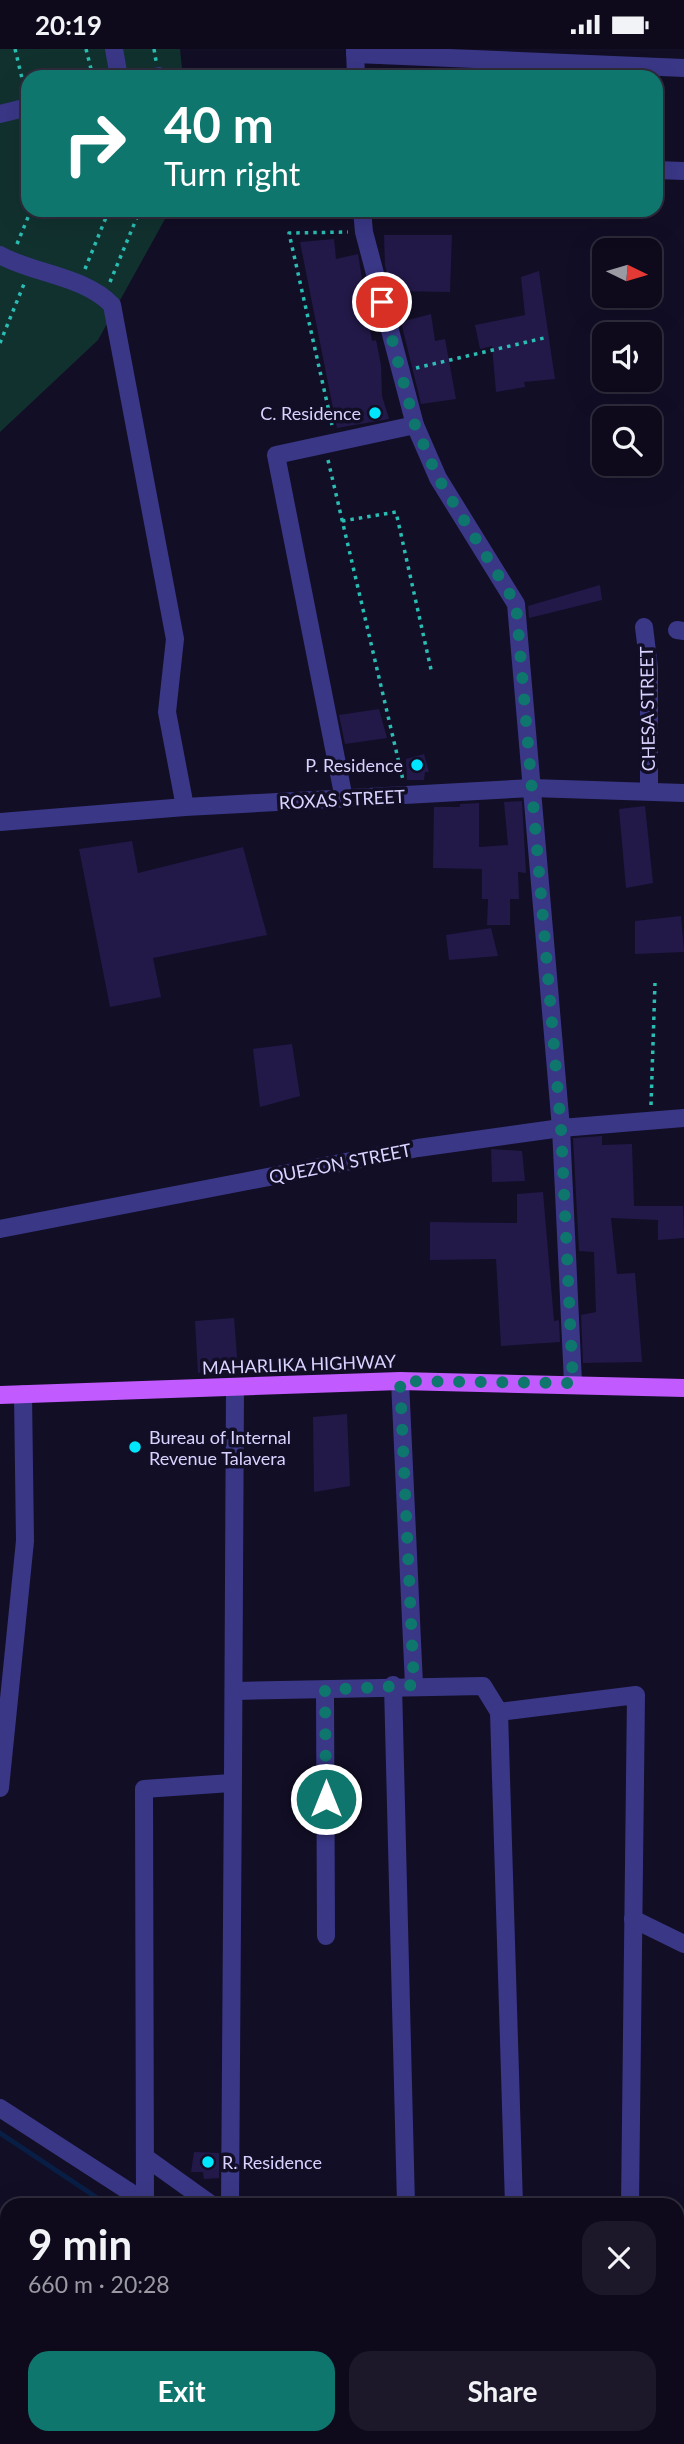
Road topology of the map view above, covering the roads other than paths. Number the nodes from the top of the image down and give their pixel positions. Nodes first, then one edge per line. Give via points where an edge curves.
1 (114, 49) edge
2 (355, 52) edge
3 (684, 68) edge
4 (118, 70) edge
5 (356, 70) edge
6 (21, 107) edge
7 (0, 114) edge
8 (663, 170) edge
9 (684, 171) edge
10 (363, 217) edge
11 (5, 258) edge
12 (415, 425) junction
13 (645, 627) dead end
14 (532, 788) junction
15 (649, 791) junction
16 (684, 793) edge
17 (344, 799) junction
18 (185, 807) junction
19 (0, 822) edge
20 (684, 1118) edge
21 (561, 1128) junction
22 (0, 1229) edge
23 (400, 1381) junction
24 (573, 1383) junction
25 (234, 1387) junction
26 (684, 1388) edge
27 (23, 1394) junction
28 (0, 1395) edge
29 (393, 1685) junction
30 (414, 1685) junction
31 (325, 1690) junction
32 (235, 1691) junction
33 (499, 1712) junction
34 (231, 1783) junction
35 (0, 1788) edge
36 (633, 1919) junction
37 (326, 1935) dead end
38 (684, 1944) edge
39 (0, 2108) edge
40 (145, 2157) junction
41 (139, 2198) edge
42 (147, 2198) edge
43 (202, 2198) edge
44 (230, 2198) edge
45 (406, 2198) edge
46 (514, 2198) edge
47 (630, 2198) edge

1 - 4 street
2 - 3 street
2 - 5 street
6 - 7 street
8 - 9 street
10 - 12 street
11 - 18 street via 108,301 175,639 167,712
12 - 14 street via 438,478 516,604
12 - 17 street via 276,455
13 - 15 street, CHESA STREET
14 - 15 street, ROXAS STREET
14 - 17 street, ROXAS STREET
14 - 21 street
15 - 16 street, ROXAS STREET
17 - 18 street, ROXAS STREET
18 - 19 street, ROXAS STREET
20 - 21 street, QUEZON STREET
21 - 22 street, QUEZON STREET via 418,1148
21 - 24 street
23 - 24 main road, MAHARLIKA HIGHWAY
23 - 25 main road, MAHARLIKA HIGHWAY
23 - 30 street
24 - 26 main road, MAHARLIKA HIGHWAY
25 - 27 main road, MAHARLIKA HIGHWAY
25 - 32 street
27 - 28 main road, MAHARLIKA HIGHWAY
27 - 35 street via 25,1541
29 - 30 street
29 - 31 street
29 - 45 street
30 - 33 street via 483,1686
31 - 32 street
31 - 37 street
32 - 34 street
33 - 36 street via 636,1695
33 - 46 street
34 - 40 street via 145,1789
34 - 44 street
36 - 38 street
36 - 47 street
39 - 41 street
40 - 42 street
40 - 43 street

